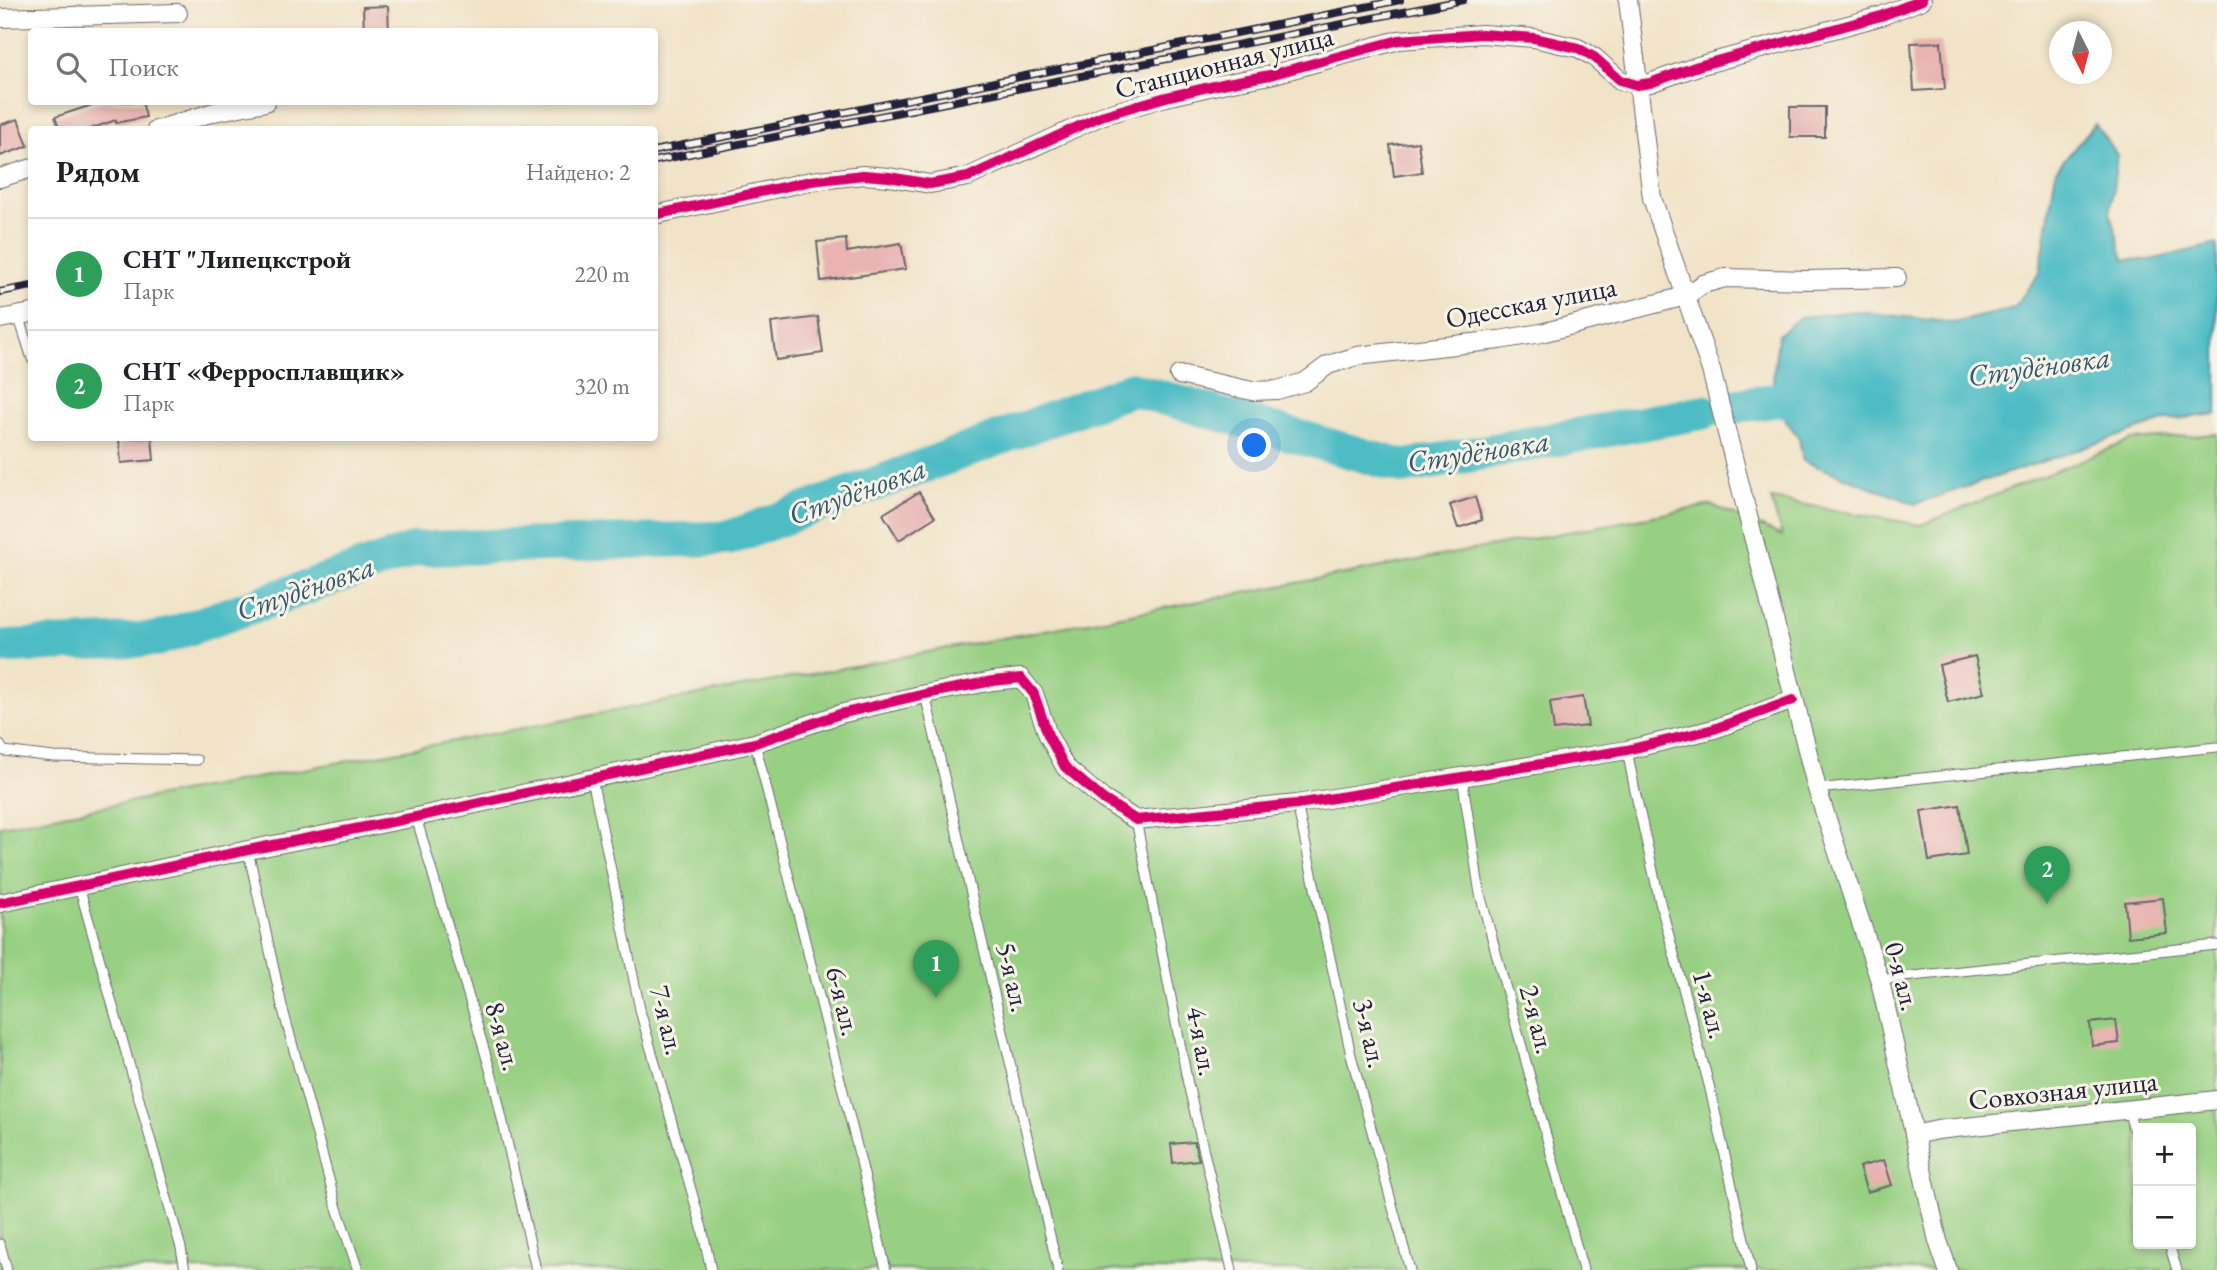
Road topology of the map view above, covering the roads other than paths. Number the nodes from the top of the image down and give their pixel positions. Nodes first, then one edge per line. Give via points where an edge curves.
1 (1628, 0) edge
2 (1922, 0) edge
3 (178, 13) dead end
4 (0, 18) edge
5 (1637, 85) junction
6 (250, 105) edge
7 (169, 126) edge
8 (28, 169) edge
9 (0, 178) edge
10 (658, 214) edge
11 (1898, 278) dead end
12 (1685, 296) junction
13 (16, 315) edge
14 (28, 348) edge
15 (1179, 375) dead end
16 (925, 694) junction
17 (1793, 700) junction
18 (755, 743) junction
19 (0, 745) edge
20 (2217, 747) edge
21 (1627, 750) junction
22 (197, 760) dead end
23 (1462, 777) junction
24 (592, 779) junction
25 (1817, 789) junction
26 (1297, 804) junction
27 (416, 817) junction
28 (1136, 820) junction
29 (248, 849) junction
30 (79, 886) junction
31 (0, 903) edge
32 (2217, 944) edge
33 (1880, 981) junction
34 (2217, 1100) edge
35 (2128, 1110) junction
36 (2133, 1127) edge
37 (1914, 1135) junction
38 (0, 1244) edge
39 (2171, 1249) edge
40 (8, 1270) edge
41 (185, 1270) edge
42 (358, 1270) edge
43 (536, 1270) edge
44 (711, 1270) edge
45 (886, 1270) edge
46 (1058, 1270) edge
47 (1231, 1270) edge
48 (1410, 1270) edge
49 (1583, 1270) edge
50 (1751, 1270) edge
51 (1948, 1270) edge
52 (2177, 1270) edge

1 - 5 street, 0-я ал.
2 - 5 street via 1881,16
3 - 4 street
5 - 10 street, Станционная улица via 1620,79 1578,48 1534,38 1482,34 1399,40 1101,116 968,177 930,184 863,175 811,181
5 - 12 street, 0-я ал. via 1652,198
6 - 7 street
8 - 9 street
11 - 12 street, Одесская улица via 1725,278 1703,284
12 - 15 street, Одесская улица via 1541,333 1357,356 1328,365 1305,382 1277,390 1252,391
12 - 17 street, 0-я ал. via 1711,370
13 - 14 lane
16 - 18 street via 840,714
16 - 28 street via 1021,678 1034,694 1065,767
16 - 46 lane, 5-я ал.
17 - 21 street via 1714,729
17 - 25 street, 0-я ал.
18 - 24 street
18 - 45 lane, 6-я ал.
19 - 22 lane via 4,751 53,757
20 - 25 lane
21 - 23 street
21 - 50 lane, 1-я ал.
23 - 26 street
23 - 49 lane, 2-я ал. via 1480,894
24 - 27 street
24 - 44 lane, 7-я ал. via 641,1014
25 - 33 street, 0-я ал.
26 - 28 street
26 - 48 lane, 3-я ал. via 1351,1055
27 - 29 street
27 - 43 lane, 8-я ал. via 494,1083
28 - 47 lane, 4-я ал. via 1185,1071
29 - 30 street
29 - 42 lane via 282,1006
30 - 31 street
30 - 41 lane
32 - 33 lane
33 - 37 street, 0-я ал.
34 - 35 street, Совхозная улица
35 - 36 lane
35 - 37 street, Совхозная улица
37 - 51 street, 0-я ал.
38 - 40 lane
39 - 52 lane

